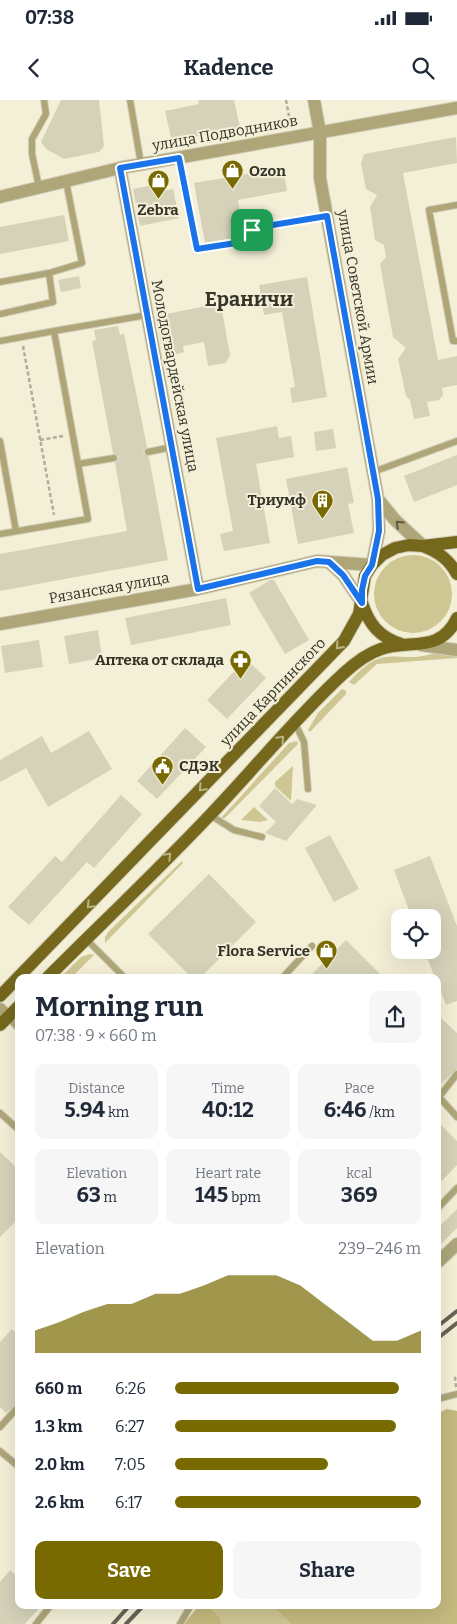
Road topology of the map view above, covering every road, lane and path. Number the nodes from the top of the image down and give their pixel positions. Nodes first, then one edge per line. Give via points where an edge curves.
1 (44, 100) edge
2 (130, 100) edge
3 (286, 100) edge
4 (314, 100) edge
5 (457, 108) edge
6 (289, 116) dead end
7 (320, 133) junction
8 (179, 158) junction
9 (141, 164) junction
10 (120, 168) junction
11 (66, 181) junction
12 (39, 186) junction
13 (0, 197) edge
14 (457, 205) edge
15 (327, 216) junction
16 (49, 274) junction
17 (0, 282) edge
18 (0, 314) edge
19 (147, 314) junction
20 (54, 331) junction
21 (22, 337) junction
22 (0, 341) edge
23 (457, 341) edge
24 (73, 434) junction
25 (40, 440) junction
26 (0, 441) edge
27 (457, 441) edge
28 (172, 447) junction
29 (148, 452) dead end
30 (114, 458) dead end
31 (78, 464) junction
32 (373, 472) junction
33 (378, 499) junction
34 (55, 524) junction
35 (16, 532) junction
36 (0, 534) edge
37 (457, 542) edge
38 (423, 546) junction
39 (329, 562) junction
40 (372, 565) junction
41 (457, 574) edge
42 (198, 589) junction
43 (362, 603) junction
44 (457, 618) edge
45 (0, 624) edge
46 (405, 645) junction
47 (421, 645) junction
48 (457, 650) edge
49 (295, 723) junction
50 (308, 788) dead end
51 (210, 815) junction
52 (262, 837) dead end
53 (133, 860) junction
54 (153, 872) junction
55 (86, 939) junction
56 (312, 946) dead end
57 (22, 974) edge
58 (51, 974) edge
59 (122, 974) edge
60 (286, 974) edge
61 (15, 981) edge
62 (0, 996) edge
63 (15, 1009) edge
64 (3, 1017) edge
65 (15, 1025) edge
66 (457, 1074) edge
67 (441, 1093) edge
68 (441, 1100) edge
69 (0, 1113) edge
70 (457, 1117) edge
71 (15, 1126) edge
72 (457, 1188) edge
73 (441, 1205) edge
74 (457, 1244) edge
75 (441, 1259) edge
76 (457, 1394) edge
77 (441, 1397) edge
78 (15, 1410) edge
79 (0, 1427) edge
80 (0, 1451) edge
81 (15, 1464) edge
82 (49, 1609) edge
83 (189, 1609) edge
84 (36, 1624) edge
85 (180, 1624) edge

1 - 12 lane via 46,114 32,139
2 - 9 lane
3 - 6 path
4 - 7 street, улица Советской Армии
5 - 7 street, улица Подводников
7 - 8 street, улица Подводников
7 - 15 street, улица Советской Армии via 320,178
8 - 9 street, улица Подводников
8 - 15 lane via 197,249 249,241 254,228
9 - 10 street, улица Подводников
10 - 11 street, улица Подводников
10 - 19 street, Молодогвардейская улица
11 - 12 street, улица Подводников
11 - 16 lane via 82,263
12 - 13 street, улица Подводников
14 - 23 lane via 429,210 453,341
15 - 32 street, улица Советской Армии
16 - 17 lane
16 - 18 lane via 53,302
19 - 20 lane
19 - 28 street, Молодогвардейская улица
20 - 21 lane
20 - 24 lane
21 - 22 lane
21 - 25 path
24 - 25 path
24 - 31 lane
25 - 34 path
26 - 35 lane
27 - 32 lane
28 - 29 lane
28 - 42 street, Молодогвардейская улица
30 - 31 lane
31 - 34 lane via 88,519
32 - 33 street, улица Советской Армии
38 -> 33 street
33 - 40 street, улица Советской Армии via 379,531
34 - 35 lane
35 - 36 lane
37 - 38 main road, улица Карпинского
38 - 40 main road, улица Карпинского via 395,548
38 - 41 main road via 439,553 452,564
39 - 40 street, Рязанская улица
39 - 42 street, Рязанская улица via 317,561
39 - 43 street via 343,575
40 - 43 main road, улица Карпинского via 365,576
42 - 45 street, Рязанская улица
43 - 46 main road via 377,632 390,641
43 -> 53 main road, улица Карпинского via 344,641
44 - 47 main road via 446,633
46 - 47 main road
46 - 49 main road via 383,648 360,658
47 - 48 street
49 - 50 lane via 304,742
51 -> 49 main road
51 - 52 lane via 234,830
54 -> 51 main road
53 - 54 main road via 149,859
53 -> 57 main road, улица Карпинского
54 - 55 main road
55 - 58 main road
55 - 59 lane
56 - 60 lane
61 -> 62 main road, улица Карпинского
63 - 64 main road
64 - 65 lane
66 - 67 lane
68 - 70 lane
69 - 71 lane
72 - 73 lane
74 - 75 street
76 - 77 lane
78 - 79 lane
80 - 81 lane
82 - 84 lane
83 - 85 lane

